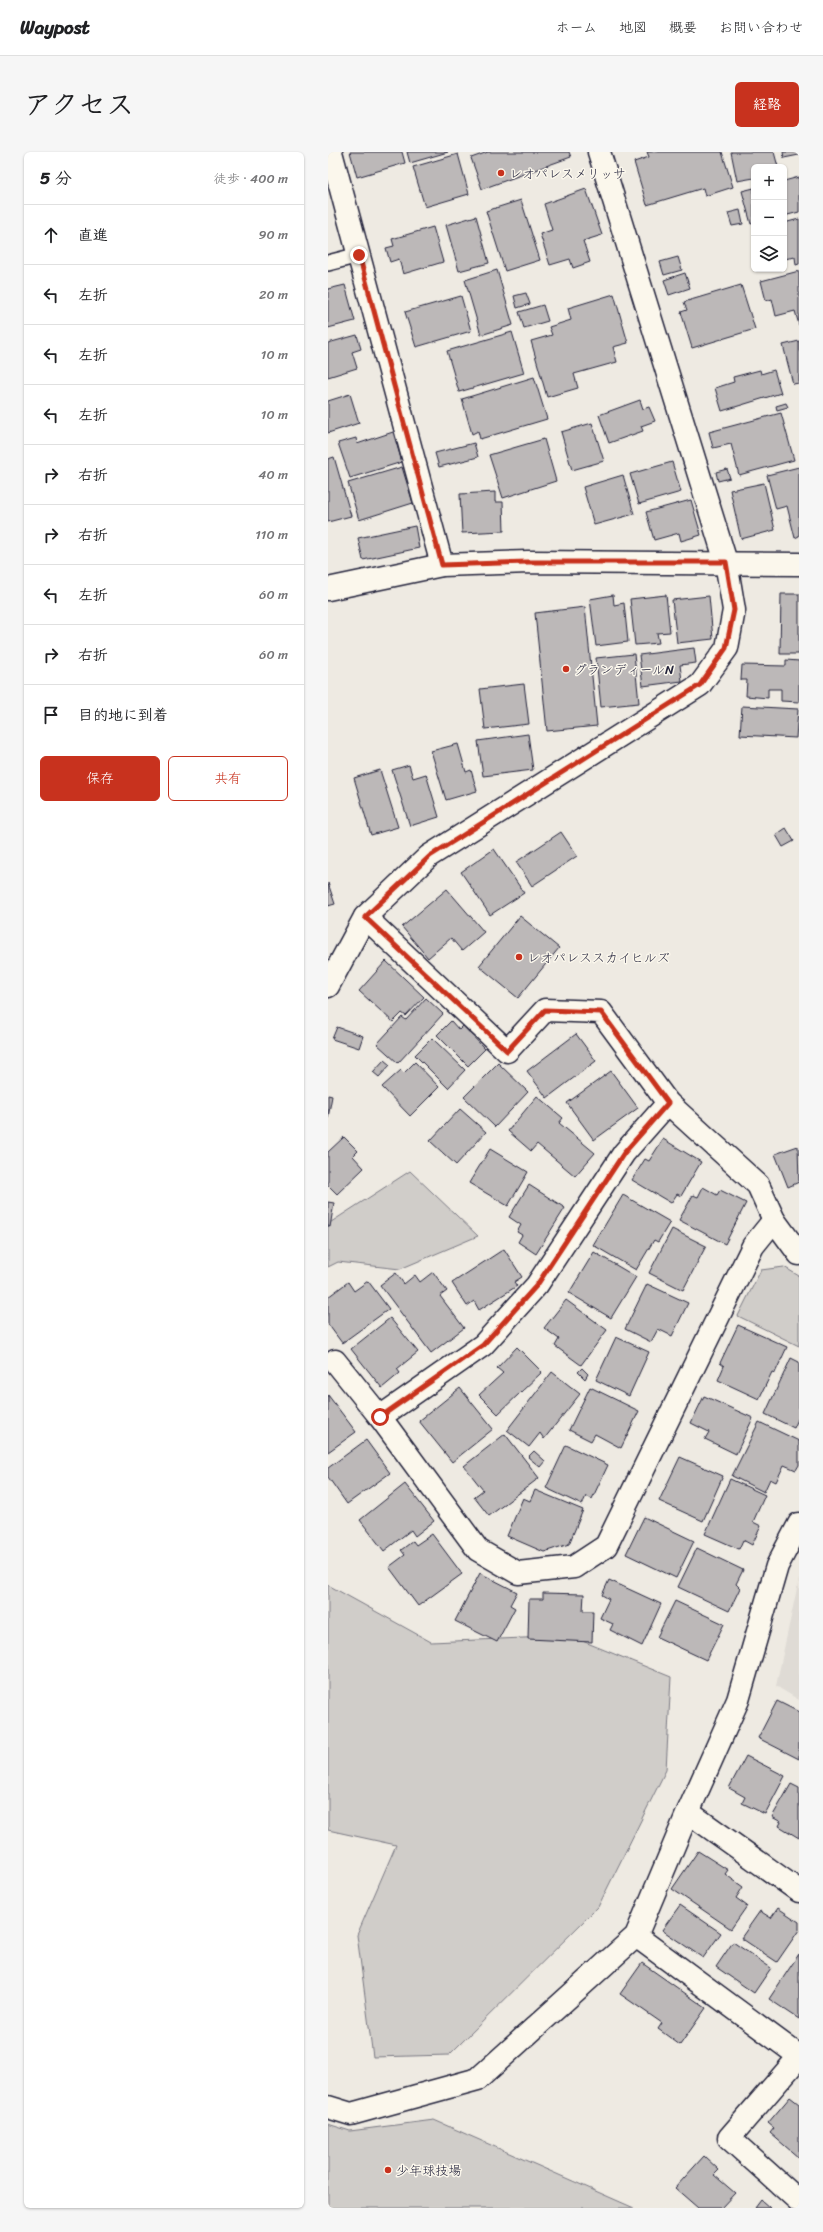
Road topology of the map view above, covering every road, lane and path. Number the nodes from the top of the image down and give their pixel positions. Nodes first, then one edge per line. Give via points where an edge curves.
1 (331, 152) edge
2 (599, 152) edge
3 (359, 255) junction
4 (328, 263) edge
5 (726, 562) junction
6 (799, 564) edge
7 (442, 565) junction
8 (328, 588) edge
9 (365, 917) junction
10 (328, 986) edge
11 (668, 1103) junction
12 (774, 1220) junction
13 (799, 1254) edge
14 (335, 1361) dead end
15 (380, 1417) junction
16 (799, 1524) edge
17 (688, 1812) junction
18 (799, 1891) edge
19 (636, 1936) junction
20 (799, 2056) edge
21 (328, 2107) edge
22 (799, 2201) edge

1 - 3 street
2 - 5 street
3 - 4 lane
3 - 7 street
5 - 6 street
5 - 7 street via 528,562
5 - 9 street via 734,610 726,648 700,685 430,856
7 - 8 street
9 - 10 street
9 - 11 street via 507,1051 545,1010 601,1012
11 - 12 street via 758,1185
11 - 15 street via 624,1153 537,1285 483,1345
12 - 13 street
12 - 15 street via 753,1246 606,1546 574,1567 518,1573 478,1550
14 - 15 street
16 - 17 street via 777,1566 738,1700
17 - 18 street
17 - 19 street
19 - 20 street
19 - 21 street via 478,2079 351,2114
20 - 22 street via 729,2138

